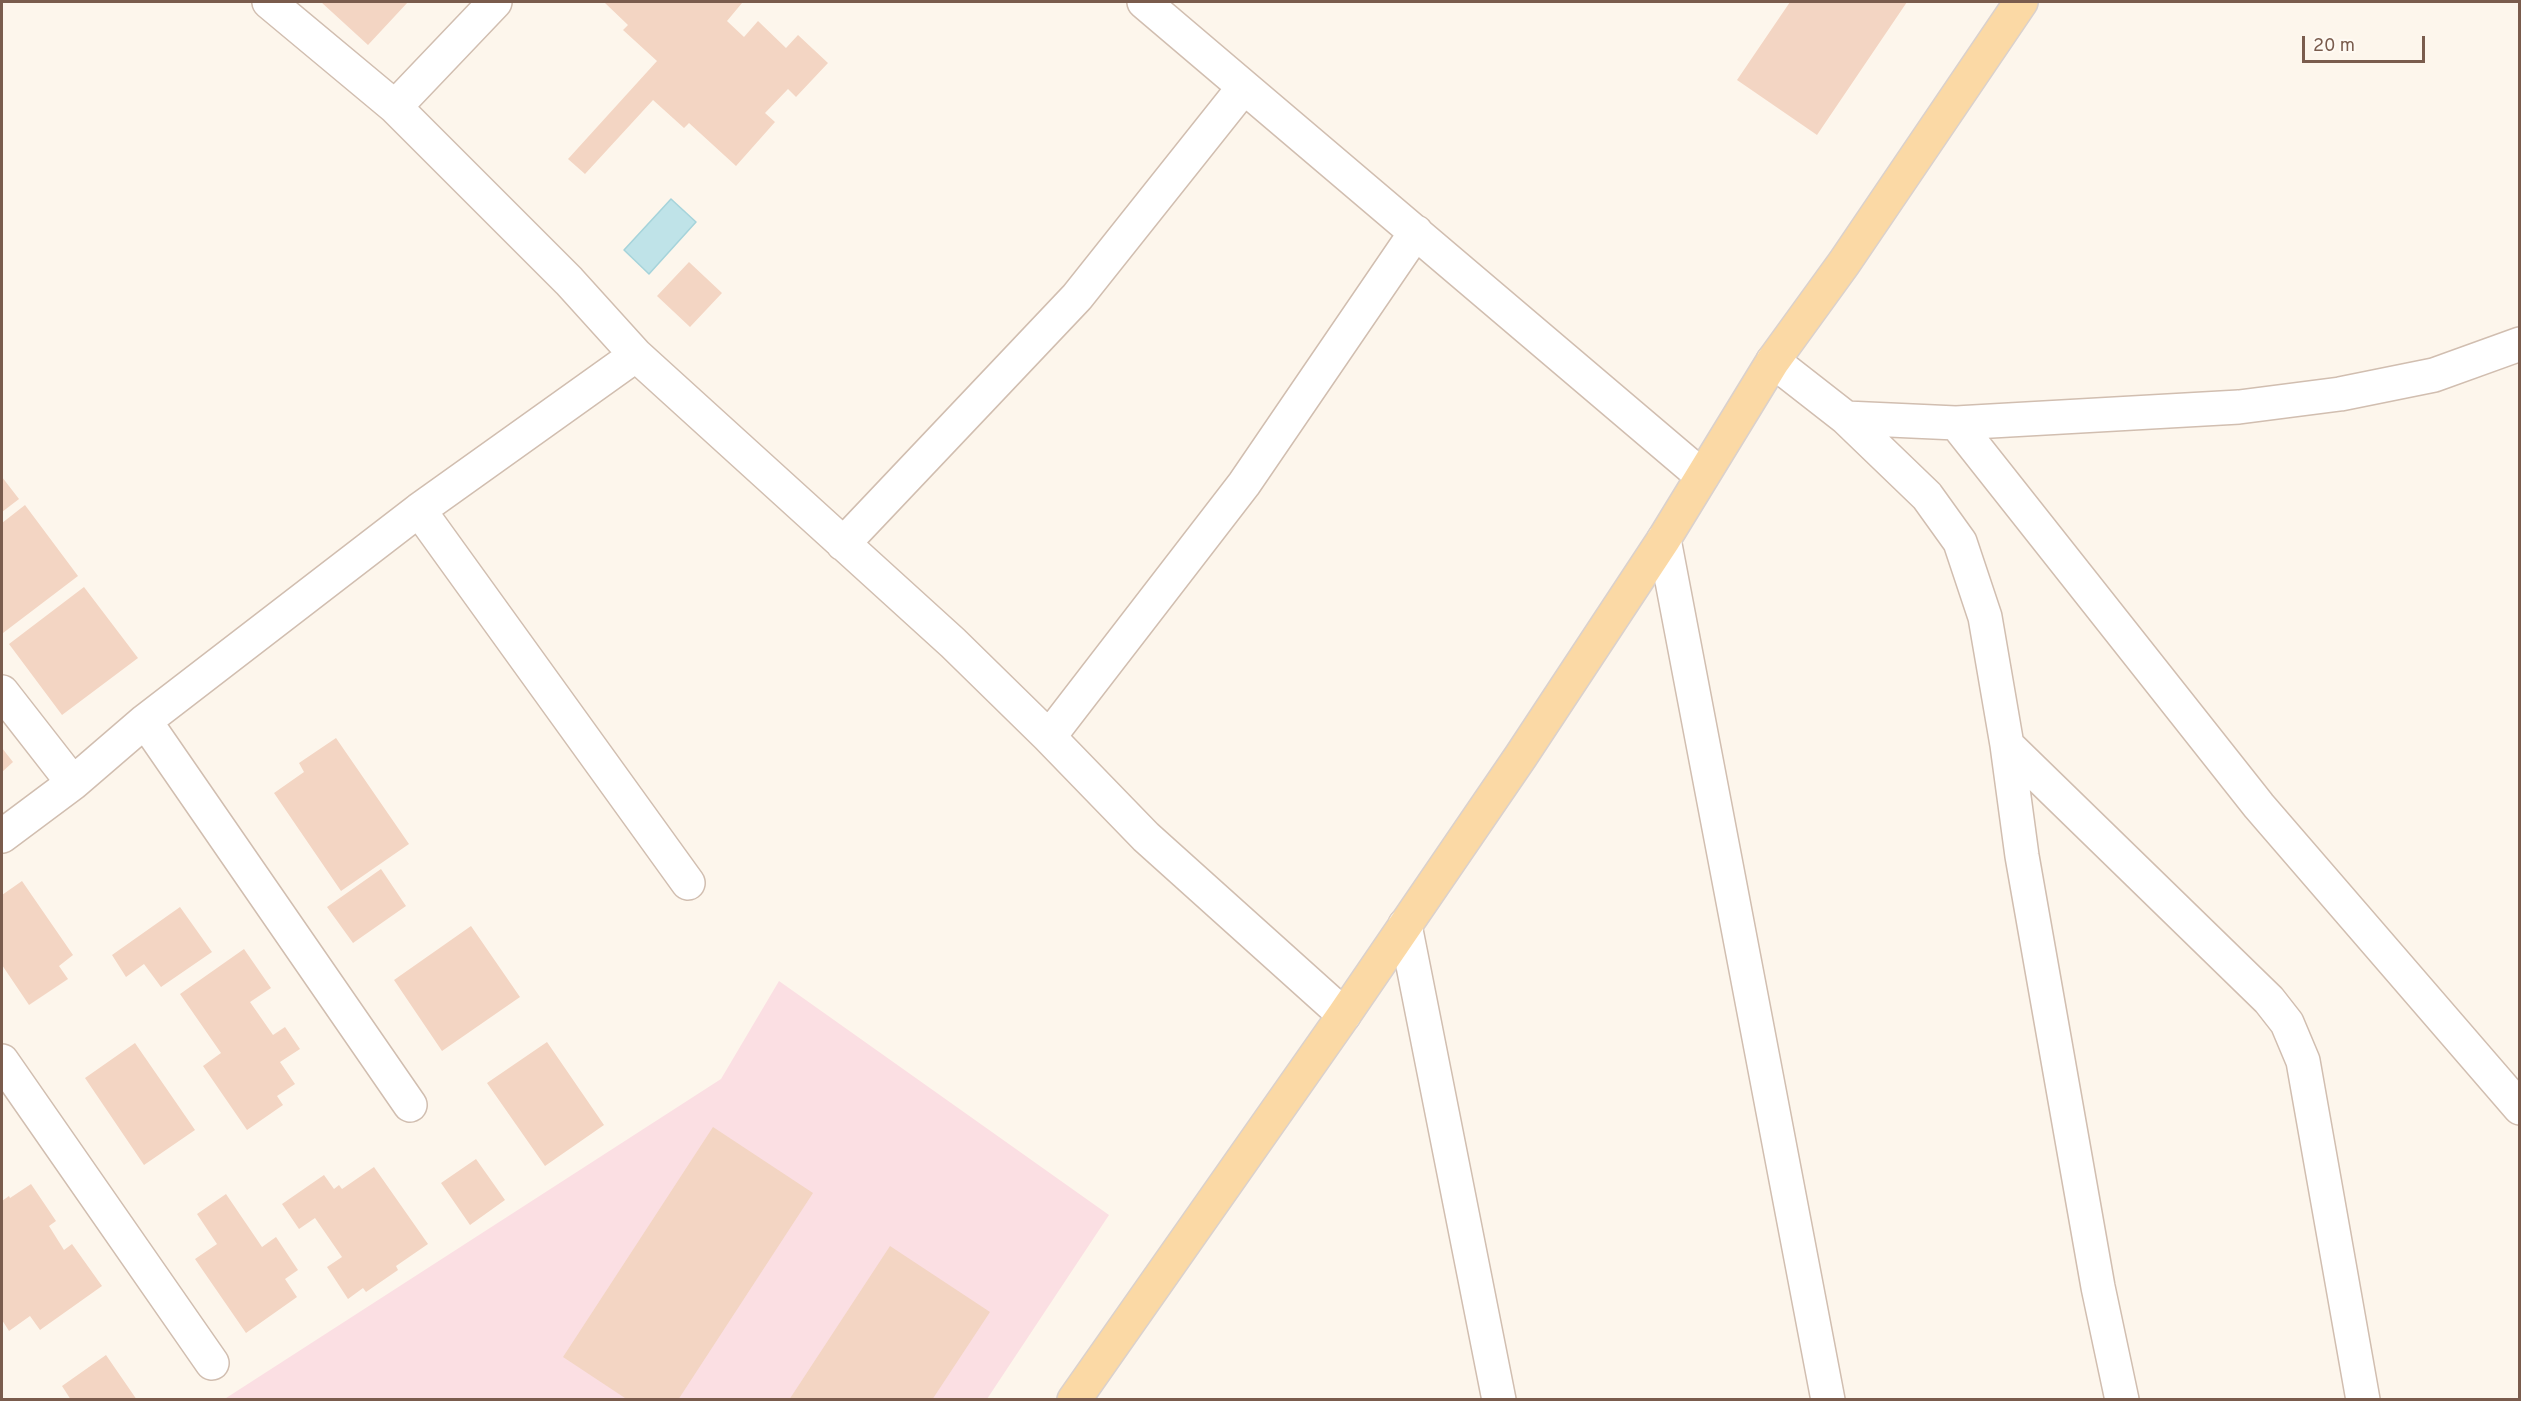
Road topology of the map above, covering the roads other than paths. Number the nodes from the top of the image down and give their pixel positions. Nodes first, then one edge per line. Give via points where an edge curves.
1 (269, 2) edge
2 (495, 2) edge
3 (1144, 2) edge
4 (2021, 2) edge
5 (1244, 87) junction
6 (395, 107) junction
7 (1416, 232) junction
8 (2520, 344) edge
9 (636, 356) junction
10 (1773, 361) junction
11 (1846, 418) junction
12 (1956, 423) junction
13 (1702, 476) junction
14 (418, 510) junction
15 (1664, 539) junction
16 (843, 544) junction
17 (2, 692) edge
18 (145, 721) junction
19 (1049, 737) junction
20 (2007, 745) junction
21 (73, 783) junction
22 (2, 836) edge
23 (688, 883) dead end
24 (1406, 925) junction
25 (1344, 1015) junction
26 (2, 1061) edge
27 (410, 1104) dead end
28 (2520, 1108) edge
29 (212, 1364) dead end
30 (1074, 1400) edge
31 (1499, 1400) edge
32 (1828, 1400) edge
33 (2122, 1400) edge
34 (2363, 1400) edge

1 - 6 street
2 - 6 street
3 - 5 street
4 - 10 main road
5 - 7 street
5 - 16 street via 1077,297
6 - 9 street via 569,282
7 - 13 street
7 - 19 street via 1244,483
8 - 12 street via 2434,375 2340,394 2239,407
9 - 14 street
9 - 16 street
10 - 11 street
10 - 13 main road
11 - 12 street
11 - 20 street via 1927,496 1960,542 1985,617
12 - 28 street via 2259,806
13 - 15 main road
14 - 18 street
14 - 23 street
15 - 24 main road
15 - 32 street
16 - 19 street
17 - 21 street
18 - 21 street
18 - 27 street
19 - 25 street via 1146,837
20 - 33 street via 2024,868 2098,1287
20 - 34 street via 2269,1000 2287,1023 2303,1061
21 - 22 street
24 - 25 main road
24 - 31 street
25 - 30 main road
26 - 29 street

